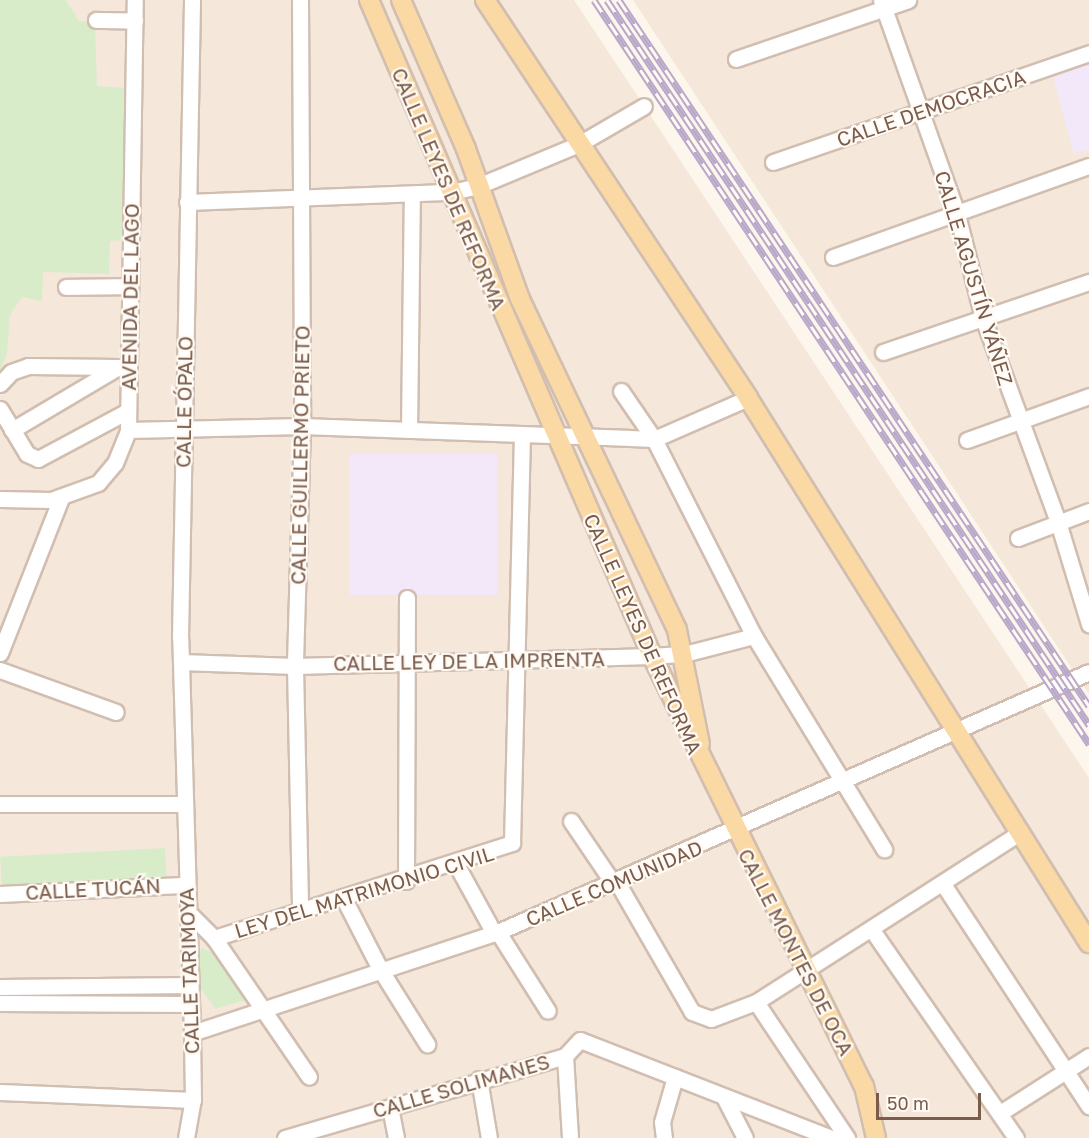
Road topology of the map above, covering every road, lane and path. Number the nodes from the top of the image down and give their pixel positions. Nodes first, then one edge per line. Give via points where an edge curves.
1 (135, 0) edge
2 (192, 0) edge
3 (300, 0) edge
4 (369, 0) edge
5 (401, 0) edge
6 (485, 0) edge
7 (909, 0) edge
8 (883, 4) edge
9 (96, 20) dead end
10 (135, 21) junction
11 (1089, 53) edge
12 (736, 59) dead end
13 (644, 106) dead end
14 (920, 111) junction
15 (579, 144) junction
16 (773, 162) dead end
17 (1089, 166) edge
18 (478, 186) junction
19 (452, 192) junction
20 (412, 195) junction
21 (303, 200) junction
22 (187, 202) junction
23 (957, 214) junction
24 (833, 257) dead end
25 (1089, 282) edge
26 (130, 286) junction
27 (66, 287) dead end
28 (983, 318) junction
29 (883, 352) dead end
30 (123, 368) junction
31 (0, 384) edge
32 (621, 391) dead end
33 (1089, 396) edge
34 (748, 399) junction
35 (0, 409) edge
36 (128, 411) junction
37 (1020, 419) junction
38 (302, 426) junction
39 (12, 430) junction
40 (128, 430) junction
41 (184, 430) junction
42 (409, 430) junction
43 (522, 435) junction
44 (554, 435) junction
45 (584, 436) junction
46 (654, 439) junction
47 (966, 440) dead end
48 (61, 498) junction
49 (0, 499) edge
50 (1089, 511) edge
51 (1058, 522) junction
52 (1018, 538) dead end
53 (406, 598) dead end
54 (1089, 623) edge
55 (754, 636) junction
56 (0, 653) edge
57 (684, 654) junction
58 (652, 656) junction
59 (181, 662) junction
60 (518, 662) junction
61 (406, 663) junction
62 (295, 666) junction
63 (0, 670) edge
64 (1089, 672) edge
65 (116, 712) dead end
66 (958, 730) junction
67 (705, 770) junction
68 (845, 781) junction
69 (0, 804) edge
70 (185, 804) junction
71 (571, 821) dead end
72 (734, 831) junction
73 (1018, 834) junction
74 (884, 849) dead end
75 (456, 864) junction
76 (405, 881) junction
77 (615, 883) junction
78 (943, 884) junction
79 (187, 885) junction
80 (0, 894) edge
81 (343, 897) junction
82 (300, 910) junction
83 (189, 913) junction
84 (872, 930) junction
85 (496, 932) junction
86 (214, 938) junction
87 (1089, 943) edge
88 (380, 969) junction
89 (806, 969) junction
90 (190, 985) junction
91 (0, 987) edge
92 (756, 1002) junction
93 (0, 1003) edge
94 (191, 1004) junction
95 (262, 1009) junction
96 (548, 1011) dead end
97 (192, 1033) junction
98 (427, 1044) dead end
99 (565, 1056) junction
100 (1089, 1056) edge
101 (1066, 1071) junction
102 (309, 1077) dead end
103 (675, 1077) junction
104 (479, 1079) junction
105 (0, 1092) edge
106 (724, 1097) junction
107 (193, 1100) junction
108 (1089, 1106) edge
109 (390, 1107) junction
110 (1000, 1113) junction
111 (301, 1136) edge
112 (186, 1138) edge
113 (285, 1138) edge
114 (396, 1138) edge
115 (489, 1138) edge
116 (570, 1138) edge
117 (664, 1138) edge
118 (745, 1138) edge
119 (831, 1138) edge
120 (847, 1138) edge
121 (876, 1138) edge
122 (1016, 1138) edge

1 - 10 street, AVENIDA DEL LAGO
2 - 22 street, CALLE ÓPALO
3 - 21 street, CALLE GUILLERMO PRIETO
4 - 19 main road, CALLE LEYES DE REFORMA
5 - 18 main road, CALLE LEYES DE REFORMA via 443,93
6 - 15 main road
7 - 8 street
8 - 12 street
8 - 14 street, CALLE AGUSTÍN YÁÑEZ
9 - 10 street
10 - 26 street, AVENIDA DEL LAGO
11 - 14 street, CALLE DEMOCRACIA
13 - 15 street
14 - 16 street, CALLE DEMOCRACIA
14 - 23 street, CALLE AGUSTÍN YÁÑEZ
15 - 18 street
15 - 34 main road
17 - 23 street
18 - 19 street
18 - 45 main road, CALLE LEYES DE REFORMA via 497,245
19 - 20 street
19 - 44 main road, CALLE LEYES DE REFORMA
20 - 21 street
20 - 42 street
21 - 22 street
21 - 38 street, CALLE GUILLERMO PRIETO
22 - 41 street, CALLE ÓPALO
23 - 24 street
23 - 28 street, CALLE AGUSTÍN YÁÑEZ
25 - 28 street
26 - 27 street
26 - 30 street, AVENIDA DEL LAGO
28 - 29 street
28 - 37 street, CALLE AGUSTÍN YÁÑEZ
30 - 31 street via 28,366 11,372
30 - 36 street, AVENIDA DEL LAGO
30 - 39 street
32 - 46 street
33 - 37 street
34 - 46 street
34 - 66 main road
35 - 39 street
36 - 39 street via 31,458
36 - 40 street, AVENIDA DEL LAGO
37 - 47 street
37 - 51 street, CALLE AGUSTÍN YÁÑEZ
38 - 41 street
38 - 42 street
38 - 62 street, CALLE GUILLERMO PRIETO
40 - 41 street
40 - 48 street, AVENIDA DEL LAGO via 115,463 98,483
41 - 59 street, CALLE ÓPALO
42 - 43 street
43 - 44 street
43 - 60 street
44 - 45 street
44 - 58 main road, CALLE LEYES DE REFORMA
45 - 46 street
45 - 57 main road, CALLE LEYES DE REFORMA via 663,598
46 - 55 street
48 - 49 street, AVENIDA DEL LAGO via 26,503
48 - 56 street
50 - 51 street
51 - 52 street
51 - 54 street, CALLE AGUSTÍN YÁÑEZ
53 - 61 street
55 - 57 street, CALLE LEY DE LA IMPRENTA
55 - 68 street
57 - 58 street, CALLE LEY DE LA IMPRENTA
57 - 67 main road, CALLE LEYES DE REFORMA
58 - 60 street, CALLE LEY DE LA IMPRENTA
58 - 67 main road, CALLE LEYES DE REFORMA
59 - 62 street, CALLE LEY DE LA IMPRENTA
59 - 70 street, CALLE ÓPALO
60 - 61 street, CALLE LEY DE LA IMPRENTA
60 - 75 street, LEY DEL MATRIMONIO CIVIL via 512,843
61 - 62 street, CALLE LEY DE LA IMPRENTA
61 - 76 street
62 - 82 street, CALLE GUILLERMO PRIETO
63 - 65 street
64 - 66 street, CALLE COMUNIDAD
66 - 68 street, CALLE COMUNIDAD
66 - 73 main road
67 - 72 main road, CALLE MONTES DE OCA
68 - 72 street, CALLE COMUNIDAD
68 - 74 street
69 - 70 street
70 - 79 street, CALLE TARIMOYA
71 - 77 street
72 - 77 street, CALLE COMUNIDAD
72 - 89 main road, CALLE MONTES DE OCA
73 - 78 street
73 - 87 main road
75 - 76 street, LEY DEL MATRIMONIO CIVIL
75 - 85 street
76 - 81 street, LEY DEL MATRIMONIO CIVIL
77 - 85 street, CALLE COMUNIDAD
77 - 92 street via 700,1017 721,1018
78 - 84 street
78 - 101 street
79 - 80 street, CALLE TUCÁN
79 - 83 street, CALLE TARIMOYA
81 - 82 street, LEY DEL MATRIMONIO CIVIL
81 - 88 street
82 - 86 street, LEY DEL MATRIMONIO CIVIL
83 - 86 street, LEY DEL MATRIMONIO CIVIL
83 - 90 street, CALLE TARIMOYA
84 - 89 street
84 - 110 street
85 - 88 street, CALLE COMUNIDAD
85 - 96 street
86 - 95 street
88 - 95 street, CALLE COMUNIDAD
88 - 98 street
89 - 92 street
89 - 121 main road, CALLE MONTES DE OCA via 864,1086
90 - 91 street
90 - 94 street, CALLE TARIMOYA
92 - 120 street
93 - 94 street
94 - 97 street, CALLE TARIMOYA
95 - 97 street, CALLE COMUNIDAD
95 - 102 street
97 - 107 street, CALLE TARIMOYA
99 - 103 street, CALLE SOLIMANES via 580,1040
99 - 104 street, CALLE SOLIMANES
99 - 116 street
100 - 101 street
101 - 108 street
101 - 110 street
103 - 106 street, CALLE SOLIMANES
103 - 117 street via 662,1122
104 - 109 street, CALLE SOLIMANES
104 - 115 street
105 - 107 street
106 - 118 street
106 - 119 street, CALLE SOLIMANES
107 - 112 street, CALLE TARIMOYA
109 - 111 street, CALLE SOLIMANES
109 - 114 street
110 - 122 street
111 - 113 street, CALLE SOLIMANES

